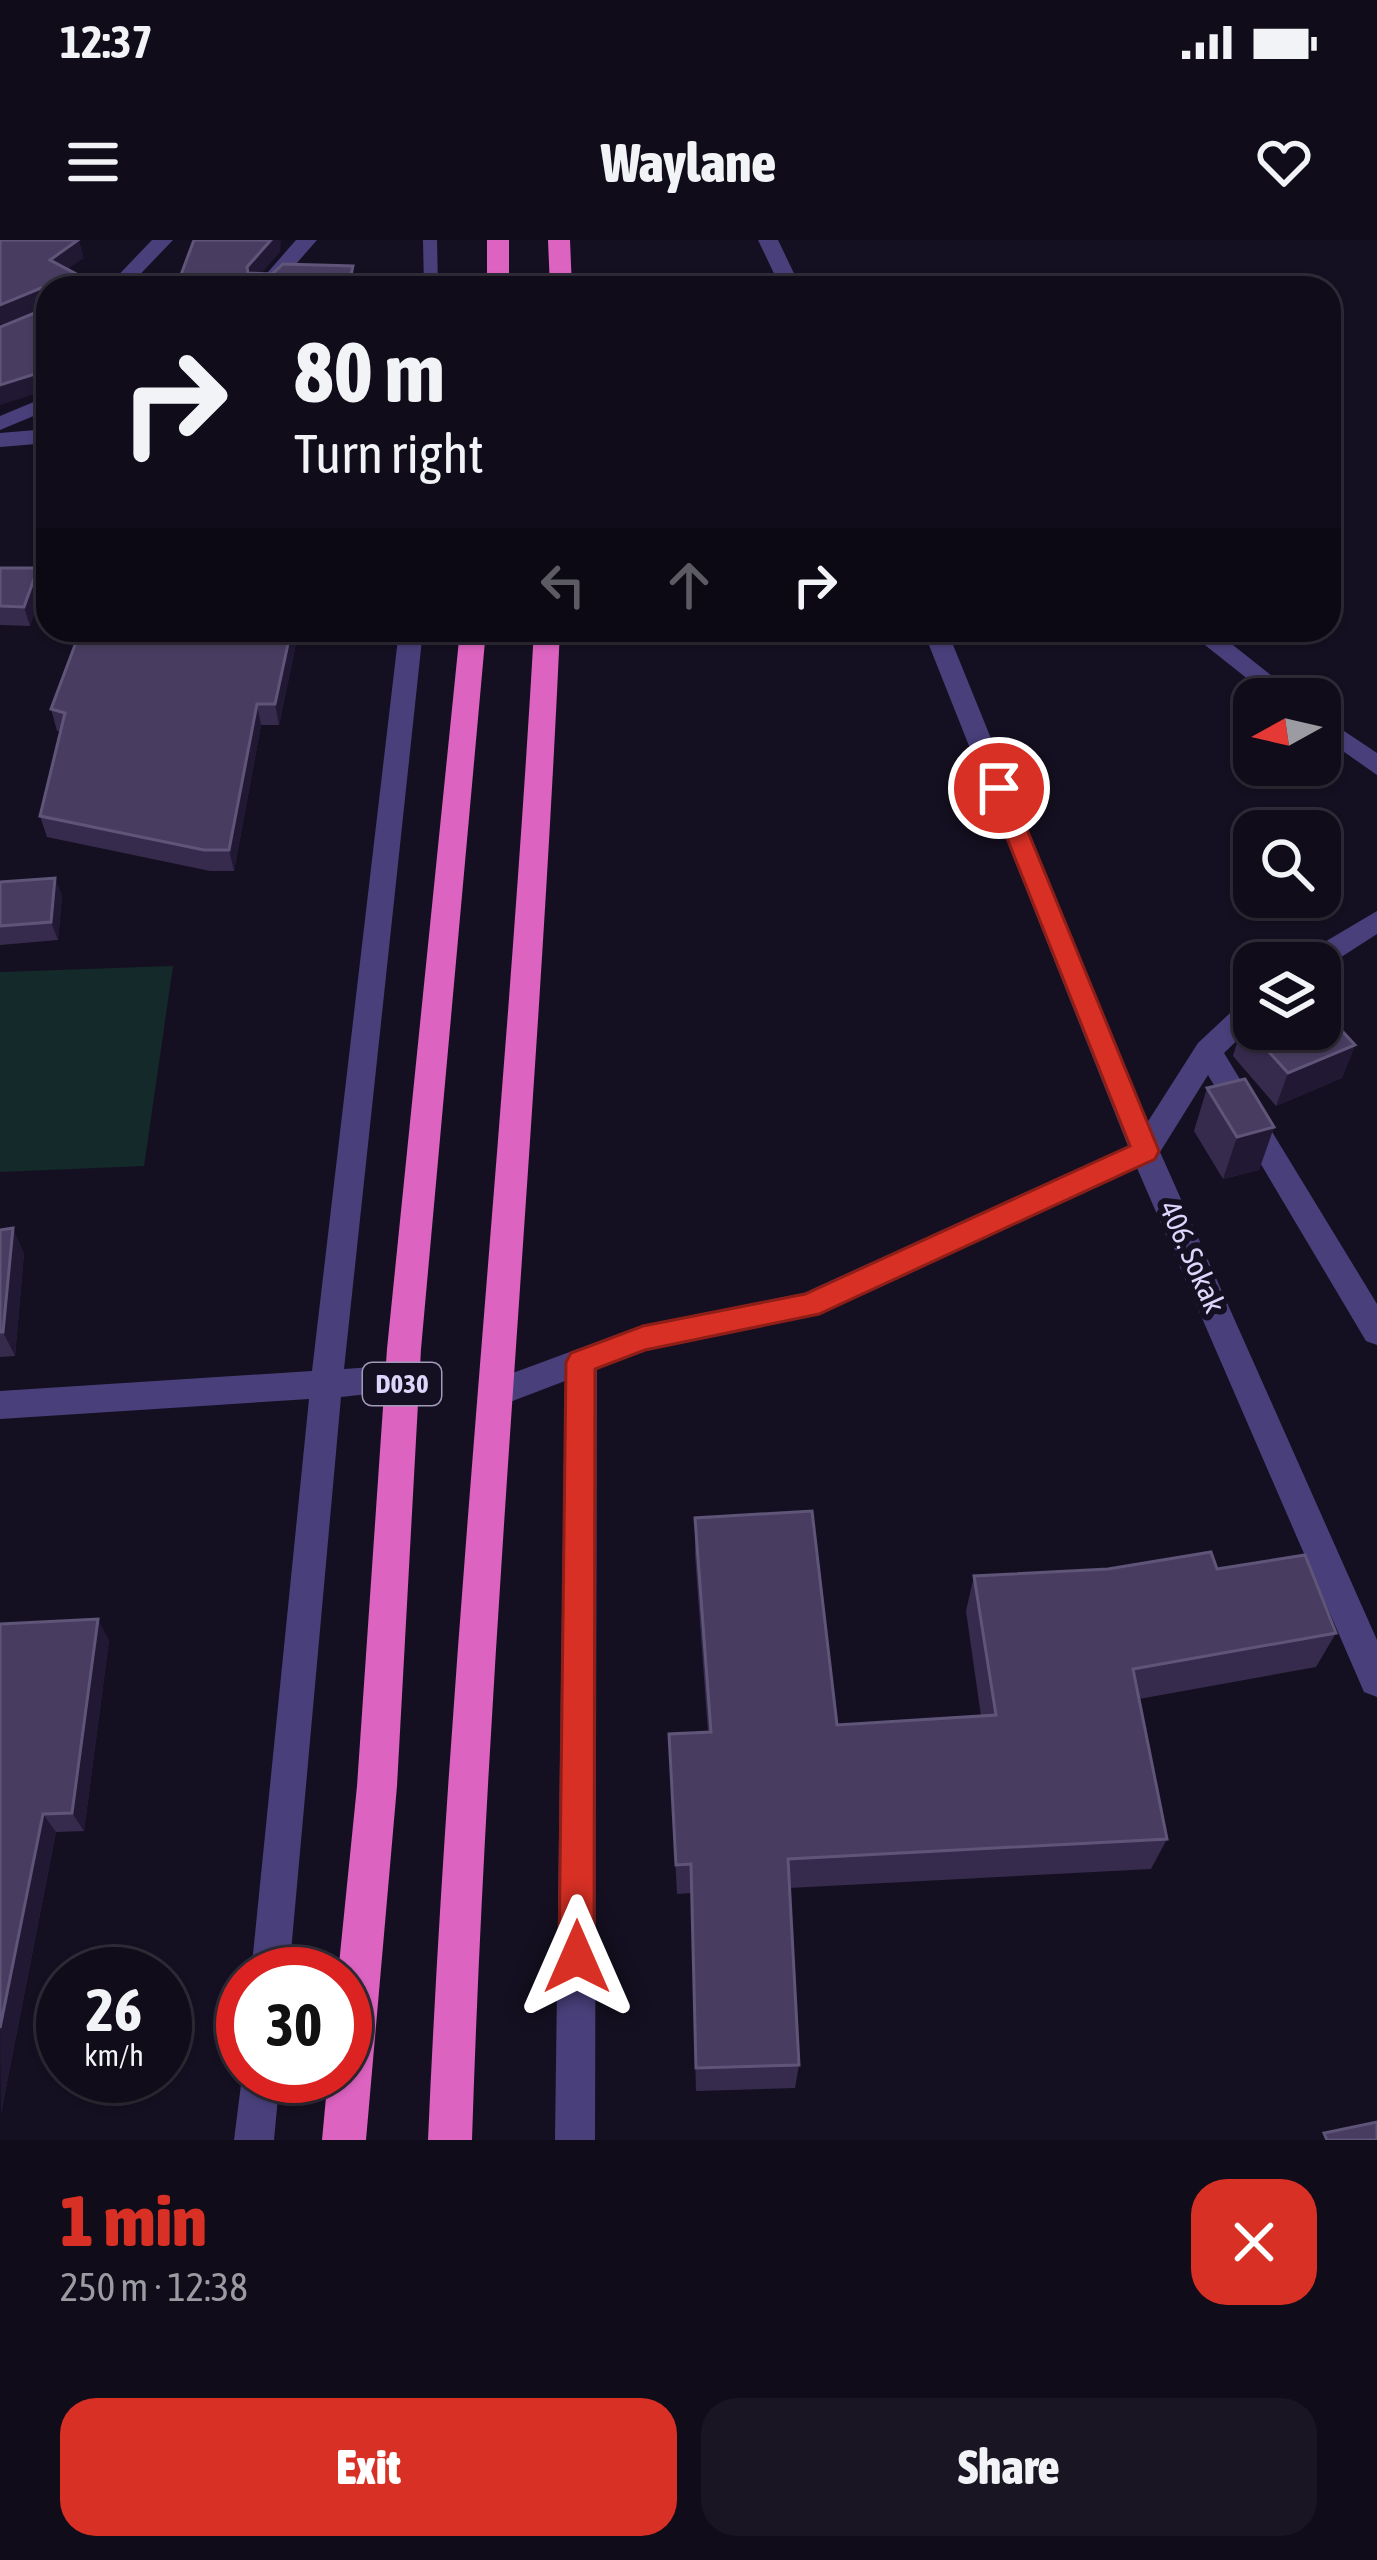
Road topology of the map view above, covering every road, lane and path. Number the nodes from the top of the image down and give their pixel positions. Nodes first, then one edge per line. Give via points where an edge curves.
1 (164, 240) edge
2 (307, 240) edge
3 (430, 240) edge
4 (498, 240) edge
5 (559, 240) edge
6 (768, 240) edge
7 (128, 276) edge
8 (275, 276) edge
9 (431, 276) edge
10 (498, 276) edge
11 (560, 276) edge
12 (785, 276) edge
13 (36, 408) edge
14 (0, 424) edge
15 (36, 437) edge
16 (0, 440) edge
17 (410, 642) edge
18 (472, 642) edge
19 (546, 642) edge
20 (940, 642) edge
21 (1214, 642) edge
22 (1261, 678) edge
23 (1341, 739) edge
24 (1377, 766) edge
25 (1377, 921) edge
26 (1341, 944) edge
27 (1233, 1027) edge
28 (1208, 1051) junction
29 (1145, 1151) junction
30 (1377, 1332) edge
31 (581, 1362) junction
32 (402, 1379) junction
33 (326, 1387) junction
34 (494, 1394) junction
35 (0, 1406) edge
36 (1377, 1680) edge
37 (273, 1947) edge
38 (257, 2103) edge
39 (254, 2140) edge
40 (344, 2140) edge
41 (450, 2140) edge
42 (575, 2140) edge

1 - 7 street
2 - 8 street
3 - 9 lane
4 - 10 highway
5 - 11 highway
6 - 12 street
13 - 14 street
15 - 16 street
17 - 33 street
18 - 32 highway, D030
19 - 34 highway
20 - 29 street, 406. Sokak
21 - 22 street
23 - 24 street
25 - 26 street
27 - 28 street
28 - 29 street
28 - 30 street
29 - 31 street via 809,1305 643,1338
29 - 36 street, 406. Sokak
31 - 34 street
31 - 42 street
32 - 33 street
32 - 40 highway, D030 via 377,1786
33 - 35 street
33 - 37 street
34 - 41 highway
38 - 39 street

